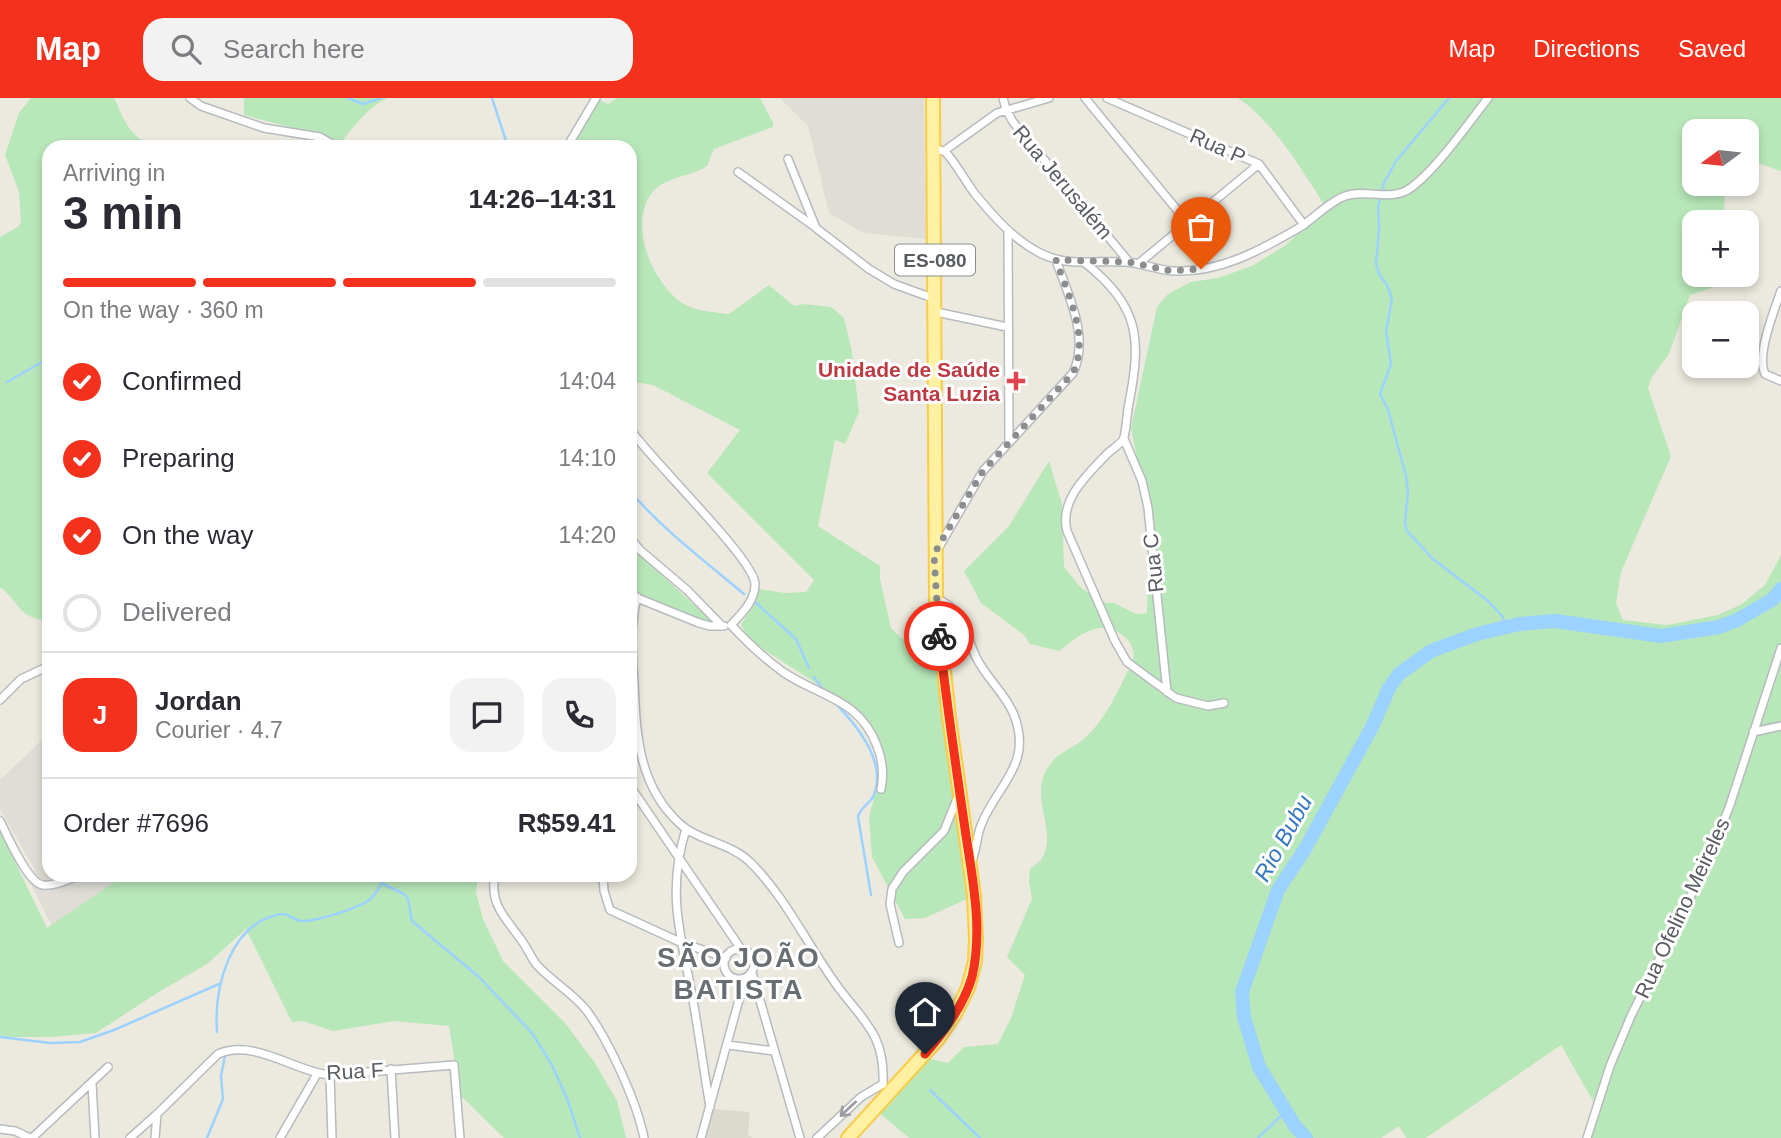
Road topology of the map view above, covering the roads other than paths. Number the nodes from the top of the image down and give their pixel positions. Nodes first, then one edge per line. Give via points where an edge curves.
1 (190, 98) edge
2 (203, 98) edge
3 (596, 98) edge
4 (933, 98) edge
5 (1003, 98) edge
6 (1049, 98) edge
7 (1085, 98) edge
8 (1107, 98) edge
9 (1488, 98) edge
10 (208, 109) junction
11 (1006, 109) junction
12 (325, 140) edge
13 (571, 140) edge
14 (939, 150) junction
15 (788, 159) dead end
16 (1259, 164) junction
17 (738, 172) dead end
18 (1187, 222) junction
19 (1304, 225) junction
20 (816, 228) junction
21 (1008, 230) junction
22 (1056, 260) junction
23 (1083, 261) junction
24 (1129, 262) junction
25 (1138, 264) junction
26 (1781, 291) edge
27 (936, 306) junction
28 (1007, 327) junction
29 (1781, 381) edge
30 (637, 438) edge
31 (1124, 439) junction
32 (1009, 440) junction
33 (637, 546) edge
34 (934, 555) junction
35 (637, 597) edge
36 (936, 599) junction
37 (731, 625) junction
38 (722, 626) junction
39 (1781, 648) edge
40 (42, 669) edge
41 (1167, 692) junction
42 (0, 700) edge
43 (1224, 703) dead end
44 (1781, 726) edge
45 (1753, 732) junction
46 (637, 739) edge
47 (881, 789) dead end
48 (960, 791) junction
49 (637, 796) edge
50 (0, 821) edge
51 (686, 829) junction
52 (678, 856) junction
53 (971, 864) junction
54 (59, 882) edge
55 (494, 882) edge
56 (603, 882) edge
57 (680, 942) junction
58 (899, 943) dead end
59 (741, 949) junction
60 (726, 958) junction
61 (748, 975) junction
62 (728, 1045) junction
63 (774, 1051) junction
64 (108, 1067) dead end
65 (391, 1069) junction
66 (317, 1074) junction
67 (330, 1075) junction
68 (92, 1084) junction
69 (887, 1087) junction
70 (709, 1107) junction
71 (157, 1114) junction
72 (0, 1129) edge
73 (31, 1138) edge
74 (95, 1138) edge
75 (130, 1138) edge
76 (155, 1138) edge
77 (280, 1138) edge
78 (332, 1138) edge
79 (395, 1138) edge
80 (460, 1138) edge
81 (644, 1138) edge
82 (701, 1138) edge
83 (800, 1138) edge
84 (817, 1138) edge
85 (848, 1138) edge
86 (1587, 1138) edge

1 - 10 street
2 - 10 street
3 - 13 street
4 - 14 main road, ES-080
5 - 11 street, Rua Jerusalém
6 - 11 street
7 - 18 street
8 - 16 street, Rua P
9 - 19 street via 1404,193 1342,197
10 - 12 street via 264,128
11 - 14 street
11 - 24 street, Rua Jerusalém
14 - 21 street
14 - 27 main road, ES-080
15 - 20 street
16 - 18 street
16 - 19 street, Rua P
17 - 20 street
18 - 25 street
19 - 25 street via 1249,256 1217,265 1182,271
20 - 27 street via 869,269
21 - 22 street
21 - 28 street
22 - 23 street
22 - 32 street via 1077,326 1080,355 1073,373
23 - 24 street
23 - 31 street via 1115,290 1133,326 1136,362
24 - 25 street
26 - 29 street via 1761,367
27 - 28 street
27 - 34 main road, ES-080
28 - 32 street
30 - 37 street via 752,572 753,597
31 - 41 street, Rua C via 1148,508
31 - 41 street via 1072,496 1065,522 1122,655
32 - 34 street via 983,471
33 - 38 street
34 - 36 main road, ES-080
35 - 38 street via 682,617
36 - 48 main road, ES-080
36 - 53 street via 964,623 981,668 1013,713 1018,729 1014,771 984,818
37 - 38 street
37 - 47 street via 783,671 856,712 879,751
39 - 45 street, Rua Ofelino Meireles
40 - 42 street via 21,679
41 - 43 street via 1200,705
44 - 45 street
45 - 86 street, Rua Ofelino Meireles via 1707,863 1631,1016
46 - 51 street via 649,781
48 - 53 main road, ES-080
48 - 58 street via 944,831 892,889 890,904
49 - 52 street
50 - 54 street via 29,875 46,886
51 - 52 street
51 - 69 street via 740,853 761,875 876,1035
52 - 57 street
52 - 59 street
53 - 69 main road, ES-080 via 976,939 968,988 938,1039
55 - 81 street via 498,910 537,964 592,1018 627,1087
56 - 57 street via 610,910
57 - 60 street
57 - 70 street
59 - 60 street
59 - 61 street via 754,961
60 - 61 street via 730,976
61 - 62 street
61 - 63 street
62 - 63 street
62 - 70 street
63 - 83 street
64 - 68 street
65 - 67 street, Rua F
65 - 79 street
65 - 80 street, Rua F via 454,1065
66 - 67 street, Rua F
66 - 71 street, Rua F via 247,1050 231,1050 218,1054
66 - 77 street
67 - 78 street
68 - 73 street
68 - 74 street
69 -> 84 street via 861,1097
69 - 85 main road, ES-080
70 - 82 street
71 - 75 street
71 - 76 street
72 - 73 street

